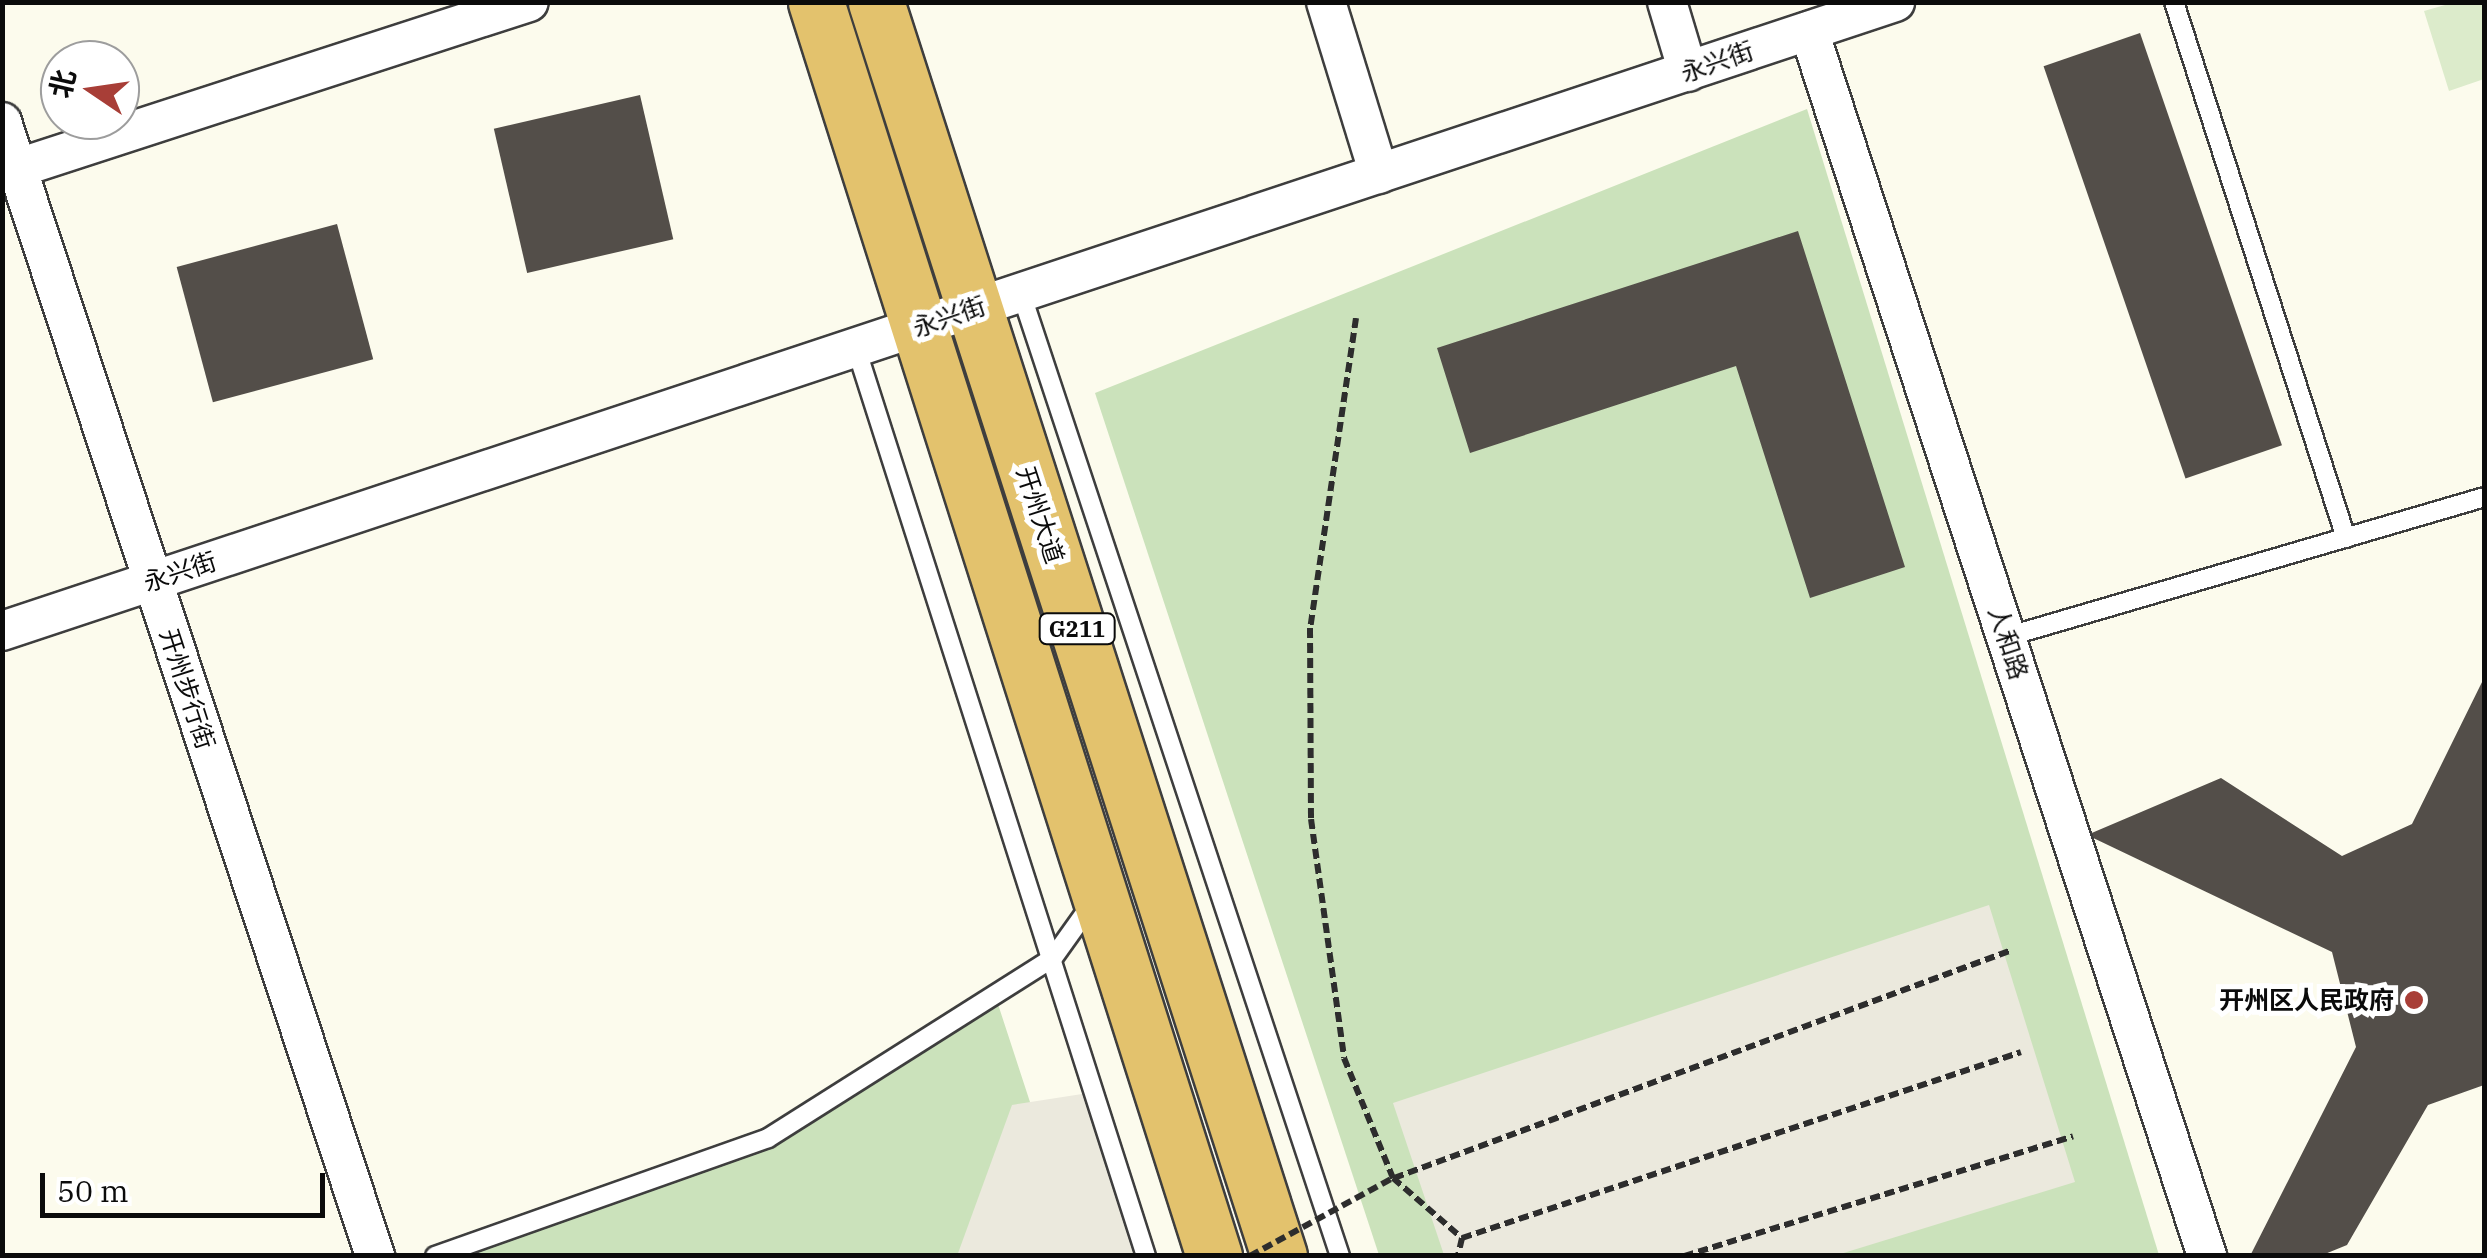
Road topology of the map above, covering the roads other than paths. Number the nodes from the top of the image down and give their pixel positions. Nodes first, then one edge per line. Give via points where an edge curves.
1 (529, 2) edge
2 (816, 2) edge
3 (876, 2) edge
4 (1326, 2) edge
5 (1667, 2) edge
6 (1895, 2) edge
7 (2174, 2) edge
8 (1809, 31) junction
9 (1688, 72) junction
10 (2, 122) edge
11 (18, 168) junction
12 (1379, 174) junction
13 (997, 301) junction
14 (919, 327) junction
15 (856, 348) junction
16 (2484, 497) edge
17 (2346, 538) junction
18 (151, 582) junction
19 (2, 632) edge
20 (2006, 637) junction
21 (1099, 894) junction
22 (1053, 958) junction
23 (375, 1256) edge
24 (434, 1256) edge
25 (1146, 1256) edge
26 (1214, 1256) edge
27 (1279, 1256) edge
28 (1340, 1256) edge
29 (2206, 1256) edge

1 - 11 street
2 - 14 highway, G211
3 - 13 highway, 开州大道 / G211
4 - 12 street
5 - 9 street
6 - 8 street, 永兴街
7 - 17 lane
8 - 9 street, 永兴街
8 - 20 street, 人和路
9 - 12 street, 永兴街
10 - 11 street, 开州步行街
11 - 18 street, 开州步行街
12 - 13 street, 永兴街
13 - 14 street, 永兴街
13 - 27 highway, 开州大道 / G211
13 - 28 lane
14 - 15 street, 永兴街
14 - 21 highway, G211
15 - 18 street, 永兴街
15 - 22 lane
16 - 17 lane
17 - 20 lane
18 - 19 street, 永兴街
18 - 23 street, 开州步行街
20 - 29 street, 人和路
21 - 22 lane
21 - 26 highway, G211
22 - 24 lane via 768,1138
22 - 25 lane

